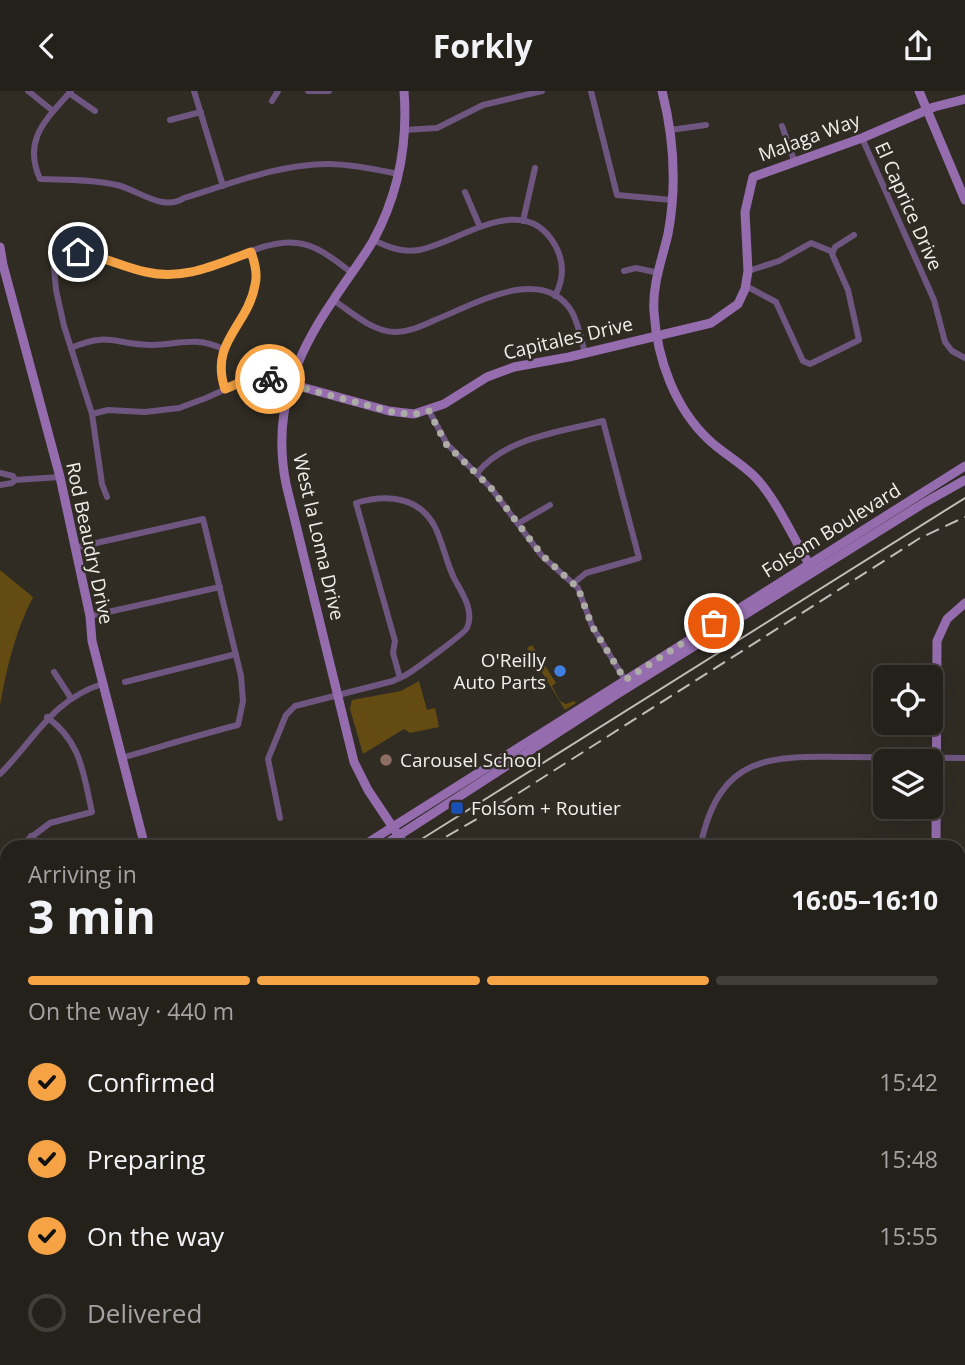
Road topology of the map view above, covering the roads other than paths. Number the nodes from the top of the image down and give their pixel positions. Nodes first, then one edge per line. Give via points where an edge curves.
1 (27, 91) edge
2 (194, 91) edge
3 (278, 91) edge
4 (308, 91) edge
5 (329, 91) edge
6 (404, 91) edge
7 (542, 91) edge
8 (591, 91) edge
9 (662, 91) edge
10 (919, 91) edge
11 (70, 92) edge
12 (965, 99) edge
13 (272, 101) dead end
14 (927, 110) junction
15 (53, 111) junction
16 (95, 111) dead end
17 (201, 112) junction
18 (170, 120) dead end
19 (706, 125) dead end
20 (782, 126) dead end
21 (404, 130) junction
22 (670, 130) junction
23 (862, 138) junction
24 (794, 160) junction
25 (535, 168) dead end
26 (398, 174) junction
27 (223, 186) junction
28 (465, 192) dead end
29 (672, 200) junction
30 (965, 200) edge
31 (523, 221) junction
32 (480, 227) junction
33 (854, 235) dead end
34 (373, 240) junction
35 (0, 247) edge
36 (251, 252) junction
37 (833, 252) junction
38 (624, 271) dead end
39 (748, 271) junction
40 (659, 272) junction
41 (352, 273) junction
42 (746, 286) junction
43 (555, 296) junction
44 (333, 299) junction
45 (658, 335) junction
46 (71, 348) junction
47 (223, 349) junction
48 (585, 353) junction
49 (965, 358) edge
50 (291, 384) junction
51 (225, 389) junction
52 (429, 411) junction
53 (92, 414) junction
54 (965, 466) edge
55 (0, 473) edge
56 (477, 473) junction
57 (60, 477) junction
58 (15, 480) junction
59 (965, 480) edge
60 (0, 485) edge
61 (107, 497) dead end
62 (550, 505) dead end
63 (519, 523) junction
64 (74, 548) junction
65 (811, 568) junction
66 (574, 583) junction
67 (219, 587) junction
68 (965, 603) edge
69 (90, 616) junction
70 (236, 654) junction
71 (54, 671) dead end
72 (400, 678) junction
73 (125, 682) dead end
74 (102, 684) junction
75 (627, 684) junction
76 (337, 695) junction
77 (71, 698) junction
78 (47, 717) junction
79 (936, 749) edge
80 (873, 757) edge
81 (121, 758) junction
82 (943, 758) edge
83 (965, 758) edge
84 (500, 759) junction
85 (0, 774) edge
86 (475, 788) junction
87 (280, 818) dead end
88 (936, 819) edge
89 (396, 831) junction
90 (31, 836) junction
91 (26, 840) edge
92 (35, 840) edge
93 (143, 840) edge
94 (376, 840) edge
95 (388, 840) edge
96 (402, 840) edge
97 (701, 840) edge
98 (936, 840) edge

1 - 15 street
2 - 17 street
3 - 13 street
4 - 5 street
6 - 21 street, West la Loma Drive
7 - 21 street via 483,106 437,128
8 - 29 street via 617,195
9 - 22 street
10 - 14 street
11 - 15 street
11 - 16 street
12 - 14 street, Malaga Way
14 - 23 street, Malaga Way
14 - 30 street
15 - 27 street via 35,140 40,179 115,184 169,202
17 - 18 street
17 - 27 street
19 - 22 street
20 - 24 street
21 - 26 street, West la Loma Drive
22 - 29 street
23 - 24 street, Malaga Way
23 - 49 street, El Caprice Drive via 934,300 945,342
24 - 39 street, Malaga Way via 757,174 751,181 745,225
25 - 31 street
26 - 27 street via 356,166 312,165
26 - 34 street, West la Loma Drive
28 - 32 street
29 - 40 street
31 - 32 street via 501,220
31 - 43 street via 542,230 556,247 562,271
32 - 34 street via 411,251
33 - 37 street
34 - 41 street, West la Loma Drive
35 - 57 street, Rod Beaudry Drive
36 - 41 street via 286,242 302,244
36 - 46 street via 178,275 144,272 78,252 53,255
36 - 47 street via 256,275 253,293
37 - 39 street via 811,243
37 - 42 street via 848,290 859,341 810,364 803,361 775,302
38 - 40 street
39 - 42 street, Malaga Way
40 - 45 street via 654,306
41 - 44 street, West la Loma Drive
42 - 45 street, Malaga Way via 738,304 717,320
43 - 44 street via 531,288 513,290 395,332 371,325
43 - 48 street via 573,315
44 - 50 street, West la Loma Drive via 303,350
45 - 48 street, Capitales Drive
45 - 65 street via 661,358 689,417 710,441 756,478
46 - 47 street via 110,338 143,345 198,341
46 - 53 street
47 - 51 street via 220,371
48 - 52 street, Capitales Drive via 503,371
50 - 51 street via 255,378
50 - 52 street, Capitales Drive via 396,413
50 - 76 street, West la Loma Drive via 282,422 283,471
51 - 53 street via 162,411
52 - 56 street via 446,444
53 - 61 street
54 - 65 street, Folsom Boulevard
55 - 58 street
56 - 63 street
56 - 66 street via 515,445 603,421 639,558 586,573
57 - 58 street
57 - 64 street, Rod Beaudry Drive
58 - 60 street
59 - 65 street, Folsom Boulevard
62 - 63 street
63 - 66 street via 542,555
64 - 67 street via 203,519
64 - 69 street, Rod Beaudry Drive
65 - 75 street, Folsom Boulevard
66 - 75 street via 592,626
67 - 69 street
67 - 70 street
68 - 79 street via 947,619 937,641
69 - 74 street, Rod Beaudry Drive
70 - 73 street
70 - 81 street via 243,691 238,725
71 - 77 street
72 - 72 street via 461,635 469,621 465,595 429,518 407,501 374,497 356,503 395,641 393,653
72 - 76 street
74 - 77 street
74 - 81 street, Rod Beaudry Drive
75 - 84 street, Folsom Boulevard
75 - 86 street, Folsom Boulevard
76 - 87 street via 295,706 286,715 268,759
76 - 89 street, West la Loma Drive via 354,762
77 - 78 street
78 - 85 street
78 - 90 street via 75,746 92,813 50,823
80 - 97 street via 797,756 759,763 724,788 707,817
81 - 93 street, Rod Beaudry Drive
82 - 83 street
84 - 86 street
84 - 89 street, Folsom Boulevard
86 - 89 street, Folsom Boulevard
88 - 98 street
89 - 94 street, Folsom Boulevard
89 - 95 street, Folsom Boulevard
89 - 96 street, West la Loma Drive
90 - 91 street
90 - 92 street

